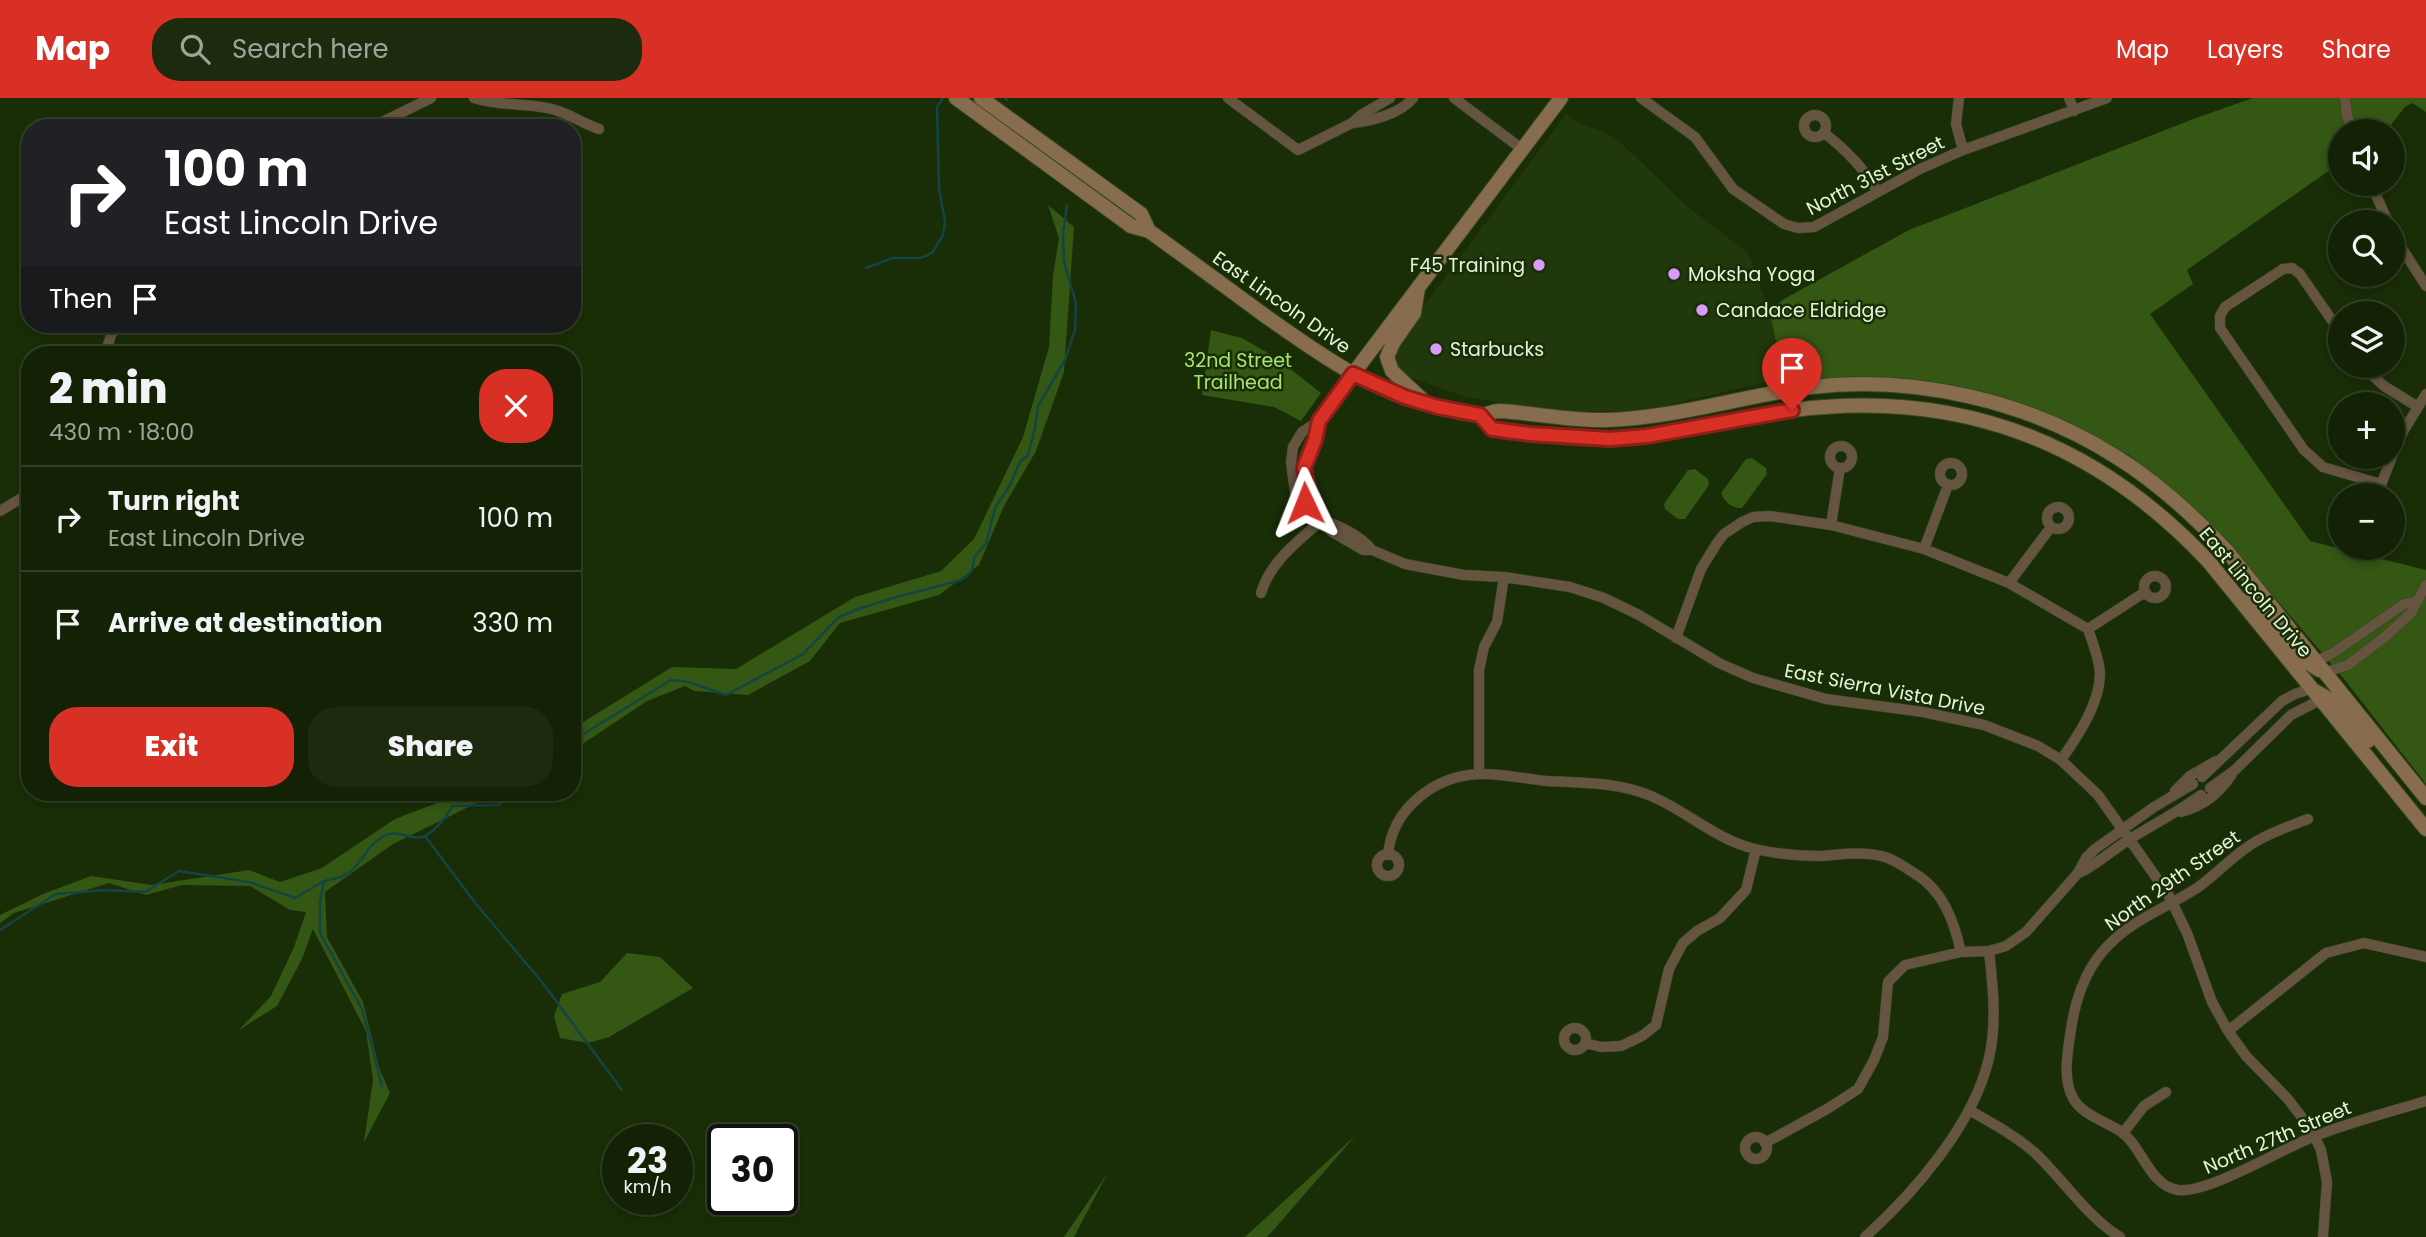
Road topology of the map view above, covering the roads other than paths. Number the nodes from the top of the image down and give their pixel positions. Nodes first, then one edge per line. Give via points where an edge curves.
1 (431, 98) edge
2 (474, 98) edge
3 (981, 98) edge
4 (1228, 98) edge
5 (1390, 98) edge
6 (1413, 98) edge
7 (1454, 98) edge
8 (1561, 98) edge
9 (1641, 98) edge
10 (1959, 98) edge
11 (2069, 98) edge
12 (2107, 98) edge
13 (2346, 98) edge
14 (964, 100) edge
15 (2074, 111) junction
16 (388, 119) edge
17 (576, 119) edge
18 (2348, 119) edge
19 (581, 122) edge
20 (1352, 123) junction
21 (599, 129) dead end
22 (1824, 133) dead end
23 (1522, 149) junction
24 (1963, 150) junction
25 (1877, 191) junction
26 (1149, 230) junction
27 (2405, 253) edge
28 (1418, 286) junction
29 (2426, 286) edge
30 (2328, 315) edge
31 (1353, 374) junction
32 (2375, 378) edge
33 (2426, 394) edge
34 (1428, 404) junction
35 (2422, 406) edge
36 (1480, 415) junction
37 (1319, 421) junction
38 (2405, 429) edge
39 (1840, 468) dead end
40 (1304, 476) junction
41 (1292, 477) junction
42 (2378, 483) edge
43 (1948, 485) dead end
44 (21, 498) edge
45 (1305, 503) junction
46 (0, 511) edge
47 (1322, 520) junction
48 (1831, 525) junction
49 (2051, 527) dead end
50 (1924, 549) junction
51 (1504, 577) junction
52 (2009, 583) junction
53 (2426, 585) edge
54 (2145, 592) dead end
55 (1261, 593) dead end
56 (2253, 600) junction
57 (2417, 601) junction
58 (2272, 624) junction
59 (2088, 629) junction
60 (1676, 638) junction
61 (2321, 667) junction
62 (2311, 689) junction
63 (2320, 700) junction
64 (2223, 758) junction
65 (2061, 760) junction
66 (2235, 770) junction
67 (1479, 774) junction
68 (2426, 798) edge
69 (2166, 801) junction
70 (2426, 807) edge
71 (2174, 814) junction
72 (2308, 819) dead end
73 (2123, 828) junction
74 (2426, 829) edge
75 (2131, 839) junction
76 (1756, 849) junction
77 (1388, 855) dead end
78 (2078, 873) junction
79 (2173, 903) junction
80 (1989, 951) junction
81 (1961, 952) junction
82 (2426, 957) edge
83 (2228, 1031) junction
84 (1585, 1043) dead end
85 (2166, 1091) dead end
86 (2426, 1101) edge
87 (1969, 1110) junction
88 (2123, 1133) junction
89 (2315, 1136) junction
90 (1765, 1143) dead end
91 (1865, 1237) edge
92 (2120, 1237) edge
93 (2323, 1237) edge

1 - 16 street
2 - 17 street via 508,106 546,107
3 - 26 main road, East Lincoln Drive via 1141,214
4 - 20 street via 1298,150
5 - 20 street
6 - 20 street via 1408,105 1382,116
7 - 23 street
8 - 23 main road
9 - 25 street, North 31st Street via 1695,137 1732,189 1792,227 1805,229 1830,219
10 - 24 street via 1956,124
11 - 15 street
12 - 15 street, North 31st Street
13 - 18 street
14 - 26 main road, East Lincoln Drive via 1131,226
15 - 24 street, North 31st Street
19 - 21 street
22 - 25 street via 1853,158
23 - 28 main road
24 - 25 street, North 31st Street
26 - 31 main road, East Lincoln Drive
27 - 29 street
28 - 31 main road
28 - 34 main road via 1414,313 1387,357 1392,371
30 - 42 street via 2300,274 2283,269 2225,307 2220,328 2304,450 2323,467
31 - 34 main road, East Lincoln Drive
31 - 37 street
32 - 35 street
33 - 35 street
34 - 36 main road, East Lincoln Drive
35 - 38 street
36 - 56 main road, East Lincoln Drive via 1492,429 1610,439 1840,405 1919,407 1956,415 2004,427 2085,462 2152,507
36 - 56 main road, East Lincoln Drive via 1496,411 1608,420 1812,387 1864,384 1952,393 2021,412 2117,457 2183,506 2226,550
37 - 40 street
37 - 41 street via 1302,432 1293,447
39 - 48 street
40 - 41 street
40 - 45 street via 1309,493
41 - 45 street, East Sierra Vista Drive via 1298,498
43 - 50 street
44 - 46 street
45 - 47 street, East Sierra Vista Drive
47 - 51 street, East Sierra Vista Drive via 1405,564
47 - 55 street via 1283,556
48 - 50 street
48 - 60 street via 1770,516 1753,517 1732,528 1708,555
49 - 52 street
50 - 52 street
51 - 60 street, East Sierra Vista Drive via 1570,587 1604,598
51 - 67 street via 1497,622 1479,670
52 - 59 street
53 - 57 street
54 - 59 street
56 - 58 main road, East Lincoln Drive
56 - 58 main road, East Lincoln Drive
57 - 61 street via 2404,604 2333,653
57 - 61 street via 2411,613 2348,665
58 - 61 main road via 2299,657 2315,669
58 - 62 main road, East Lincoln Drive
59 - 65 street via 2100,675 2083,725
60 - 65 street, East Sierra Vista Drive via 1719,663 1780,687 1984,725
61 - 68 main road, East Lincoln Drive
62 - 63 main road, East Lincoln Drive
62 - 64 street via 2283,701
62 - 70 main road via 2336,703
63 - 66 street via 2291,715
63 - 74 main road, East Lincoln Drive
64 - 69 street
64 - 69 street via 2190,776
65 - 73 street, East Sierra Vista Drive via 2098,795
66 - 71 street
66 - 71 street via 2226,784 2197,808
67 - 76 street via 1622,786 1653,796 1723,839
67 - 77 street via 1454,778 1424,793 1406,809 1391,835
69 - 73 street
71 - 75 street
72 - 79 street, North 29th Street via 2246,848
73 - 75 street, East Sierra Vista Drive
73 - 78 street via 2086,858
75 - 78 street
75 - 79 street, East Sierra Vista Drive
76 - 81 street via 1813,856 1882,856 1894,861 1933,887 1956,930
76 - 84 street via 1746,890 1720,918 1690,937 1676,956 1656,1025 1621,1046
78 - 80 street via 2026,932
79 - 83 street, East Sierra Vista Drive
79 - 88 street, North 29th Street via 2120,934 2089,970 2078,991 2067,1083 2073,1099 2085,1111
80 - 81 street
80 - 87 street via 1994,1024 1989,1060
81 - 90 street via 1905,965 1888,982 1883,1037 1858,1089
82 - 83 street via 2364,943 2326,953
83 - 89 street, East Sierra Vista Drive
85 - 88 street via 2144,1106
86 - 89 street, North 27th Street
87 - 91 street via 1915,1188
87 - 92 street via 2005,1129 2033,1152 2095,1219
88 - 89 street, North 27th Street via 2151,1171 2178,1190 2206,1186
89 - 93 street, East Sierra Vista Drive via 2327,1182

